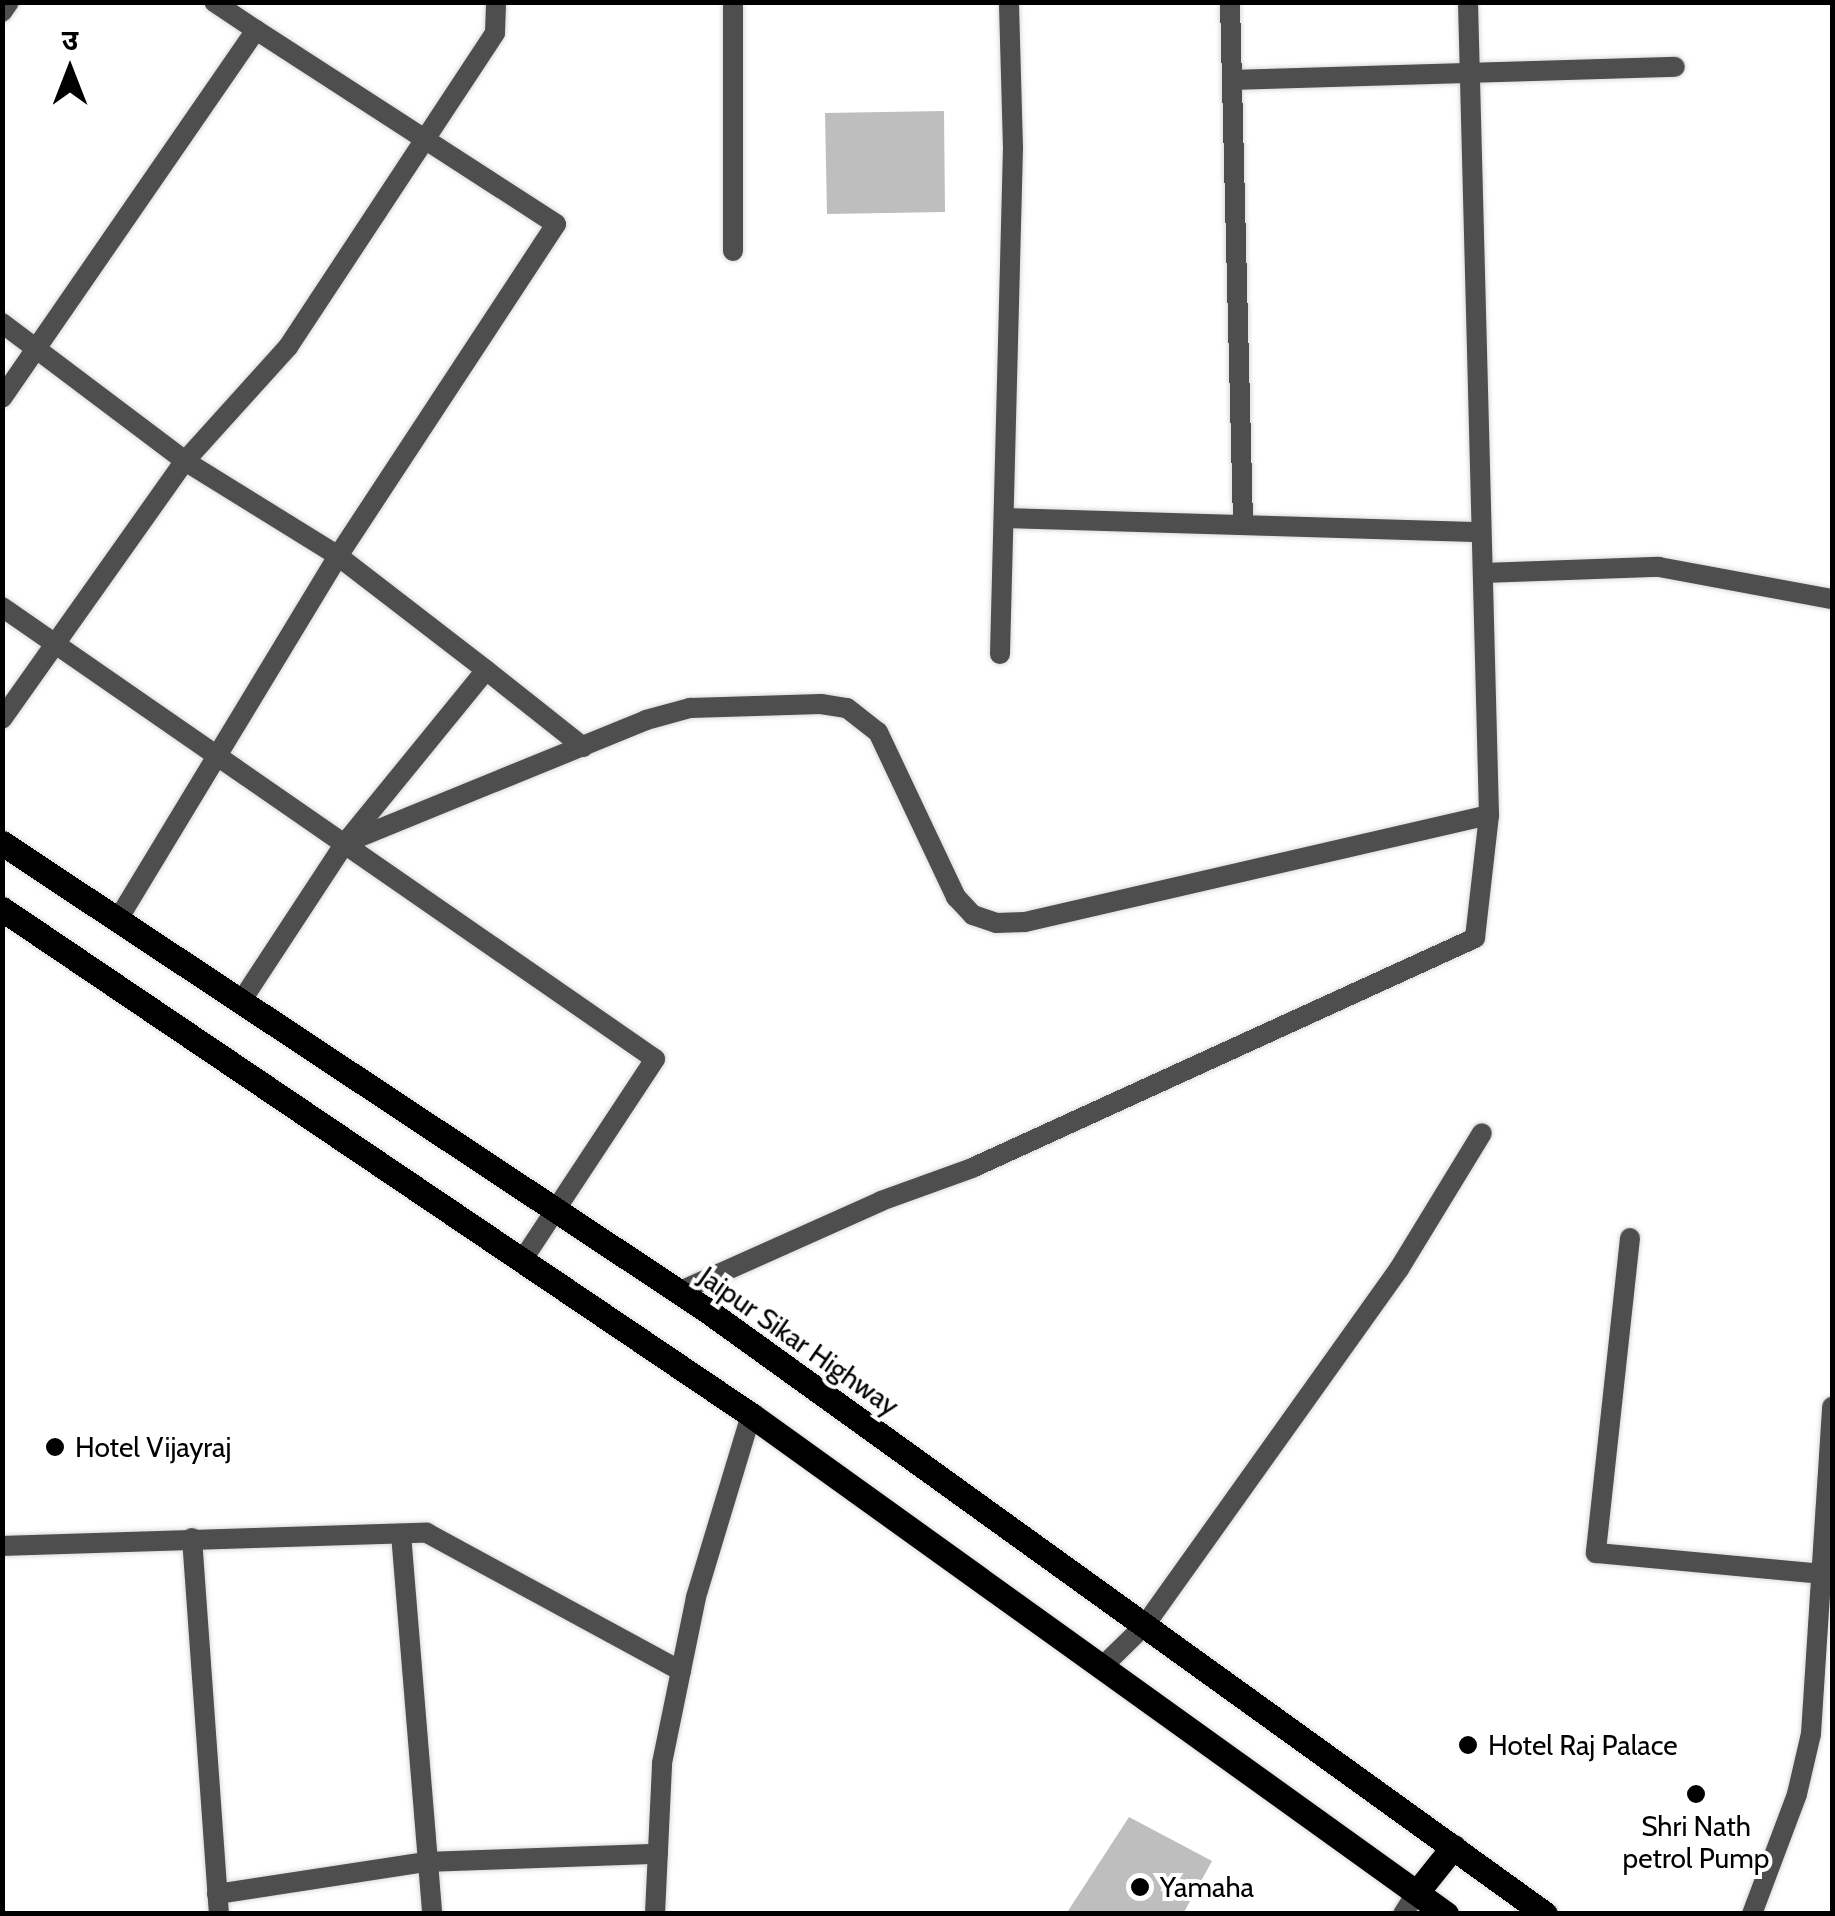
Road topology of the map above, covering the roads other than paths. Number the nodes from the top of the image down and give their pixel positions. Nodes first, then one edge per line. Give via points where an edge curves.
1 (9, 2) edge
2 (496, 2) edge
3 (733, 2) edge
4 (1008, 2) edge
5 (1230, 2) edge
6 (1468, 2) edge
7 (220, 4) edge
8 (2, 12) edge
9 (256, 30) junction
10 (1675, 68) dead end
11 (1468, 71) junction
12 (1232, 80) junction
13 (424, 139) junction
14 (732, 251) dead end
15 (2, 323) edge
16 (39, 345) junction
17 (2, 398) edge
18 (185, 462) junction
19 (1006, 518) junction
20 (1244, 524) junction
21 (1482, 532) junction
22 (338, 556) junction
23 (1482, 573) junction
24 (1832, 599) edge
25 (2, 606) edge
26 (53, 642) junction
27 (1000, 654) dead end
28 (486, 670) junction
29 (2, 719) edge
30 (583, 746) junction
31 (219, 755) junction
32 (1488, 815) junction
33 (2, 842) edge
34 (345, 843) junction
35 (2, 909) edge
36 (118, 922) junction
37 (240, 1003) junction
38 (1482, 1133) dead end
39 (555, 1212) junction
40 (1630, 1238) dead end
41 (523, 1259) junction
42 (678, 1292) junction
43 (1832, 1406) edge
44 (751, 1415) junction
45 (400, 1534) junction
46 (192, 1538) junction
47 (2, 1546) edge
48 (1825, 1575) edge
49 (1145, 1625) junction
50 (1106, 1664) junction
51 (681, 1671) junction
52 (1453, 1847) junction
53 (658, 1854) junction
54 (425, 1862) junction
55 (1410, 1902) edge
56 (218, 1904) edge
57 (432, 1914) edge
58 (655, 1914) edge
59 (1446, 1914) edge
60 (1545, 1914) edge
61 (1752, 1914) edge

1 - 8 street
2 - 13 street via 494,33
3 - 14 street
4 - 19 street via 1013,148
5 - 12 street
6 - 11 street
7 - 9 street
9 - 13 street
9 - 16 street
10 - 11 street
11 - 12 street
11 - 21 street
12 - 20 street
13 - 18 street via 288,347
13 - 22 street via 556,224
15 - 16 street
16 - 17 street
16 - 18 street
18 - 22 street
18 - 26 street
19 - 20 street
19 - 27 street
20 - 21 street
21 - 23 street
22 - 28 street
22 - 31 street
23 - 24 street via 1659,567
23 - 32 street
25 - 26 street
26 - 29 street
26 - 31 street
28 - 30 street
28 - 34 street
30 - 32 street via 690,708 847,708 878,732 956,897 973,916 996,923 1044,918
30 - 34 street
31 - 34 street
31 - 36 street
32 - 42 street via 1475,938 972,1168 881,1200
33 - 36 main road, Jaipur Sikar Highway
34 - 37 street
34 - 39 street via 655,1059
35 - 41 main road
36 - 37 main road, Jaipur Sikar Highway
37 - 39 main road, Jaipur Sikar Highway
38 - 49 street via 1399,1269
39 - 41 street
39 - 42 main road, Jaipur Sikar Highway
40 - 48 street via 1596,1553
41 - 44 main road
42 - 49 main road, Jaipur Sikar Highway
43 - 48 street
44 - 50 main road
44 - 51 street via 696,1597
45 - 46 street
45 - 51 street via 427,1533
45 - 54 street
46 - 47 street
46 - 56 street
48 - 61 street via 1811,1734 1797,1794
49 - 50 street
49 - 52 main road, Jaipur Sikar Highway
50 - 55 main road
51 - 53 street via 662,1763
52 - 55 main road
52 - 60 main road, Jaipur Sikar Highway
53 - 54 street
53 - 58 street
54 - 56 street
54 - 57 street
55 - 59 main road

